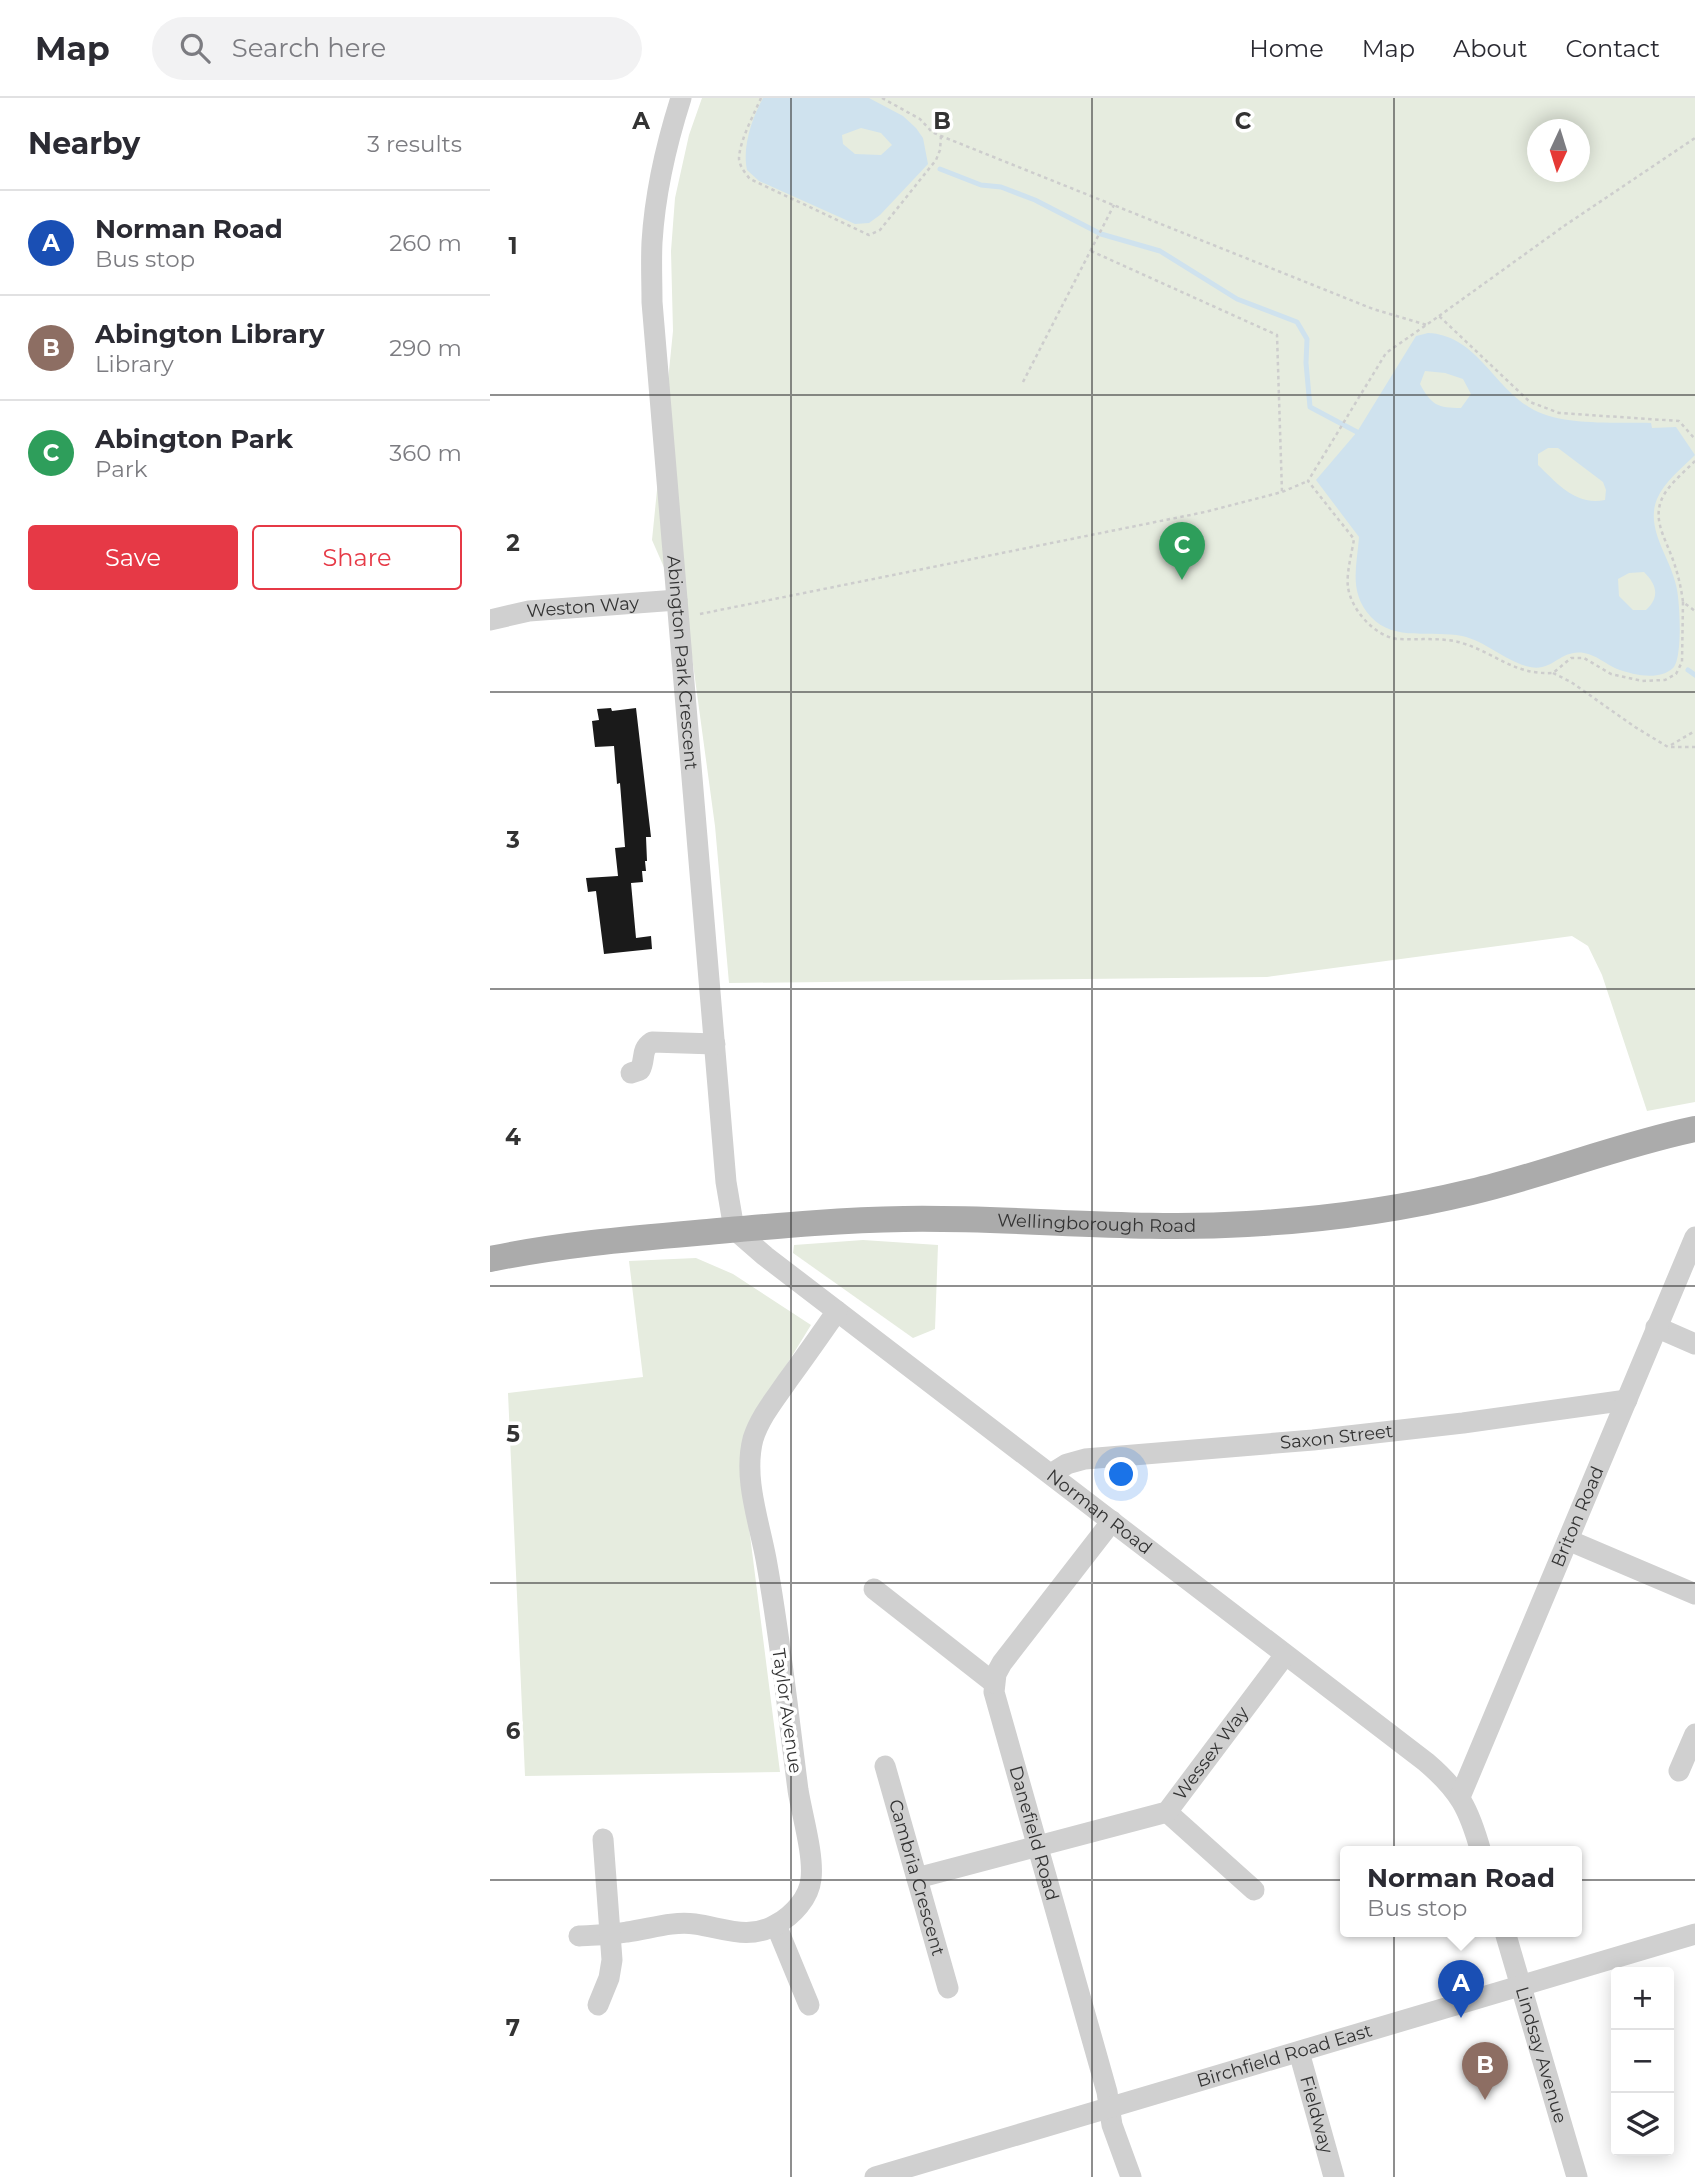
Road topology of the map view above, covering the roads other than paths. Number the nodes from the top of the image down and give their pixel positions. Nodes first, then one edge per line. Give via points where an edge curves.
1 (681, 98) edge
2 (677, 600) junction
3 (490, 620) edge
4 (715, 1044) junction
5 (631, 1073) dead end
6 (1695, 1129) edge
7 (734, 1229) junction
8 (1695, 1237) edge
9 (490, 1259) edge
10 (837, 1311) junction
11 (1656, 1327) junction
12 (1695, 1344) edge
13 (1627, 1400) junction
14 (1051, 1474) junction
15 (1111, 1521) junction
16 (1568, 1540) junction
17 (874, 1589) dead end
18 (1695, 1594) edge
19 (1285, 1655) junction
20 (994, 1683) junction
21 (1695, 1734) edge
22 (885, 1766) dead end
23 (1679, 1771) dead end
24 (1460, 1797) junction
25 (1167, 1812) junction
26 (603, 1839) dead end
27 (1036, 1846) junction
28 (1479, 1846) edge
29 (917, 1878) junction
30 (1254, 1890) dead end
31 (776, 1925) junction
32 (610, 1934) junction
33 (1695, 1934) edge
34 (579, 1936) dead end
35 (1505, 1937) edge
36 (1520, 1986) junction
37 (948, 1988) dead end
38 (598, 2005) dead end
39 (809, 2005) dead end
40 (1299, 2052) junction
41 (1109, 2108) junction
42 (876, 2177) edge
43 (1131, 2177) edge
44 (1334, 2177) edge
45 (1577, 2177) edge

1 - 2 street, Abington Park Crescent via 658,185 652,243 656,355
2 - 3 street, Weston Way via 529,611
2 - 4 street, Abington Park Crescent
4 - 5 street via 652,1042 646,1046 640,1070
4 - 7 street, Abington Park Crescent
6 - 7 main road, Wellingborough Road via 1469,1192 1299,1220 1185,1226 906,1219
7 - 9 main road, Wellingborough Road via 547,1247
7 - 10 street, Norman Road
8 - 11 street, Briton Road
10 - 14 street, Norman Road
10 - 31 street, Taylor Avenue via 762,1418 750,1462 811,1878 795,1910
11 - 12 street
11 - 13 street, Briton Road
13 - 14 street, Saxon Street via 1340,1437 1086,1459
13 - 16 street, Briton Road
14 - 15 street, Norman Road
15 - 19 street, Norman Road
15 - 20 street via 1002,1663
16 - 18 street
16 - 24 street, Briton Road
17 - 20 street
19 - 24 street, Norman Road via 1426,1762
19 - 25 street, Wessex Way
20 - 27 street, Danefield Road
21 - 23 street
22 - 29 street, Cambria Crescent
24 - 28 street
25 - 27 street, Wessex Way
25 - 30 street
26 - 32 street
27 - 29 street, Wessex Way
27 - 41 street, Danefield Road
29 - 37 street, Cambria Crescent
31 - 32 street, Taylor Avenue via 750,1933 674,1924
31 - 39 street
32 - 34 street, Taylor Avenue
32 - 38 street via 609,1978
33 - 36 street, Birchfield Road East
35 - 36 street, Lindsay Avenue
36 - 40 street, Birchfield Road East
36 - 45 street, Lindsay Avenue
40 - 41 street, Birchfield Road East
40 - 44 street, Fieldway
41 - 42 street, Birchfield Road East
41 - 43 street, Danefield Road

